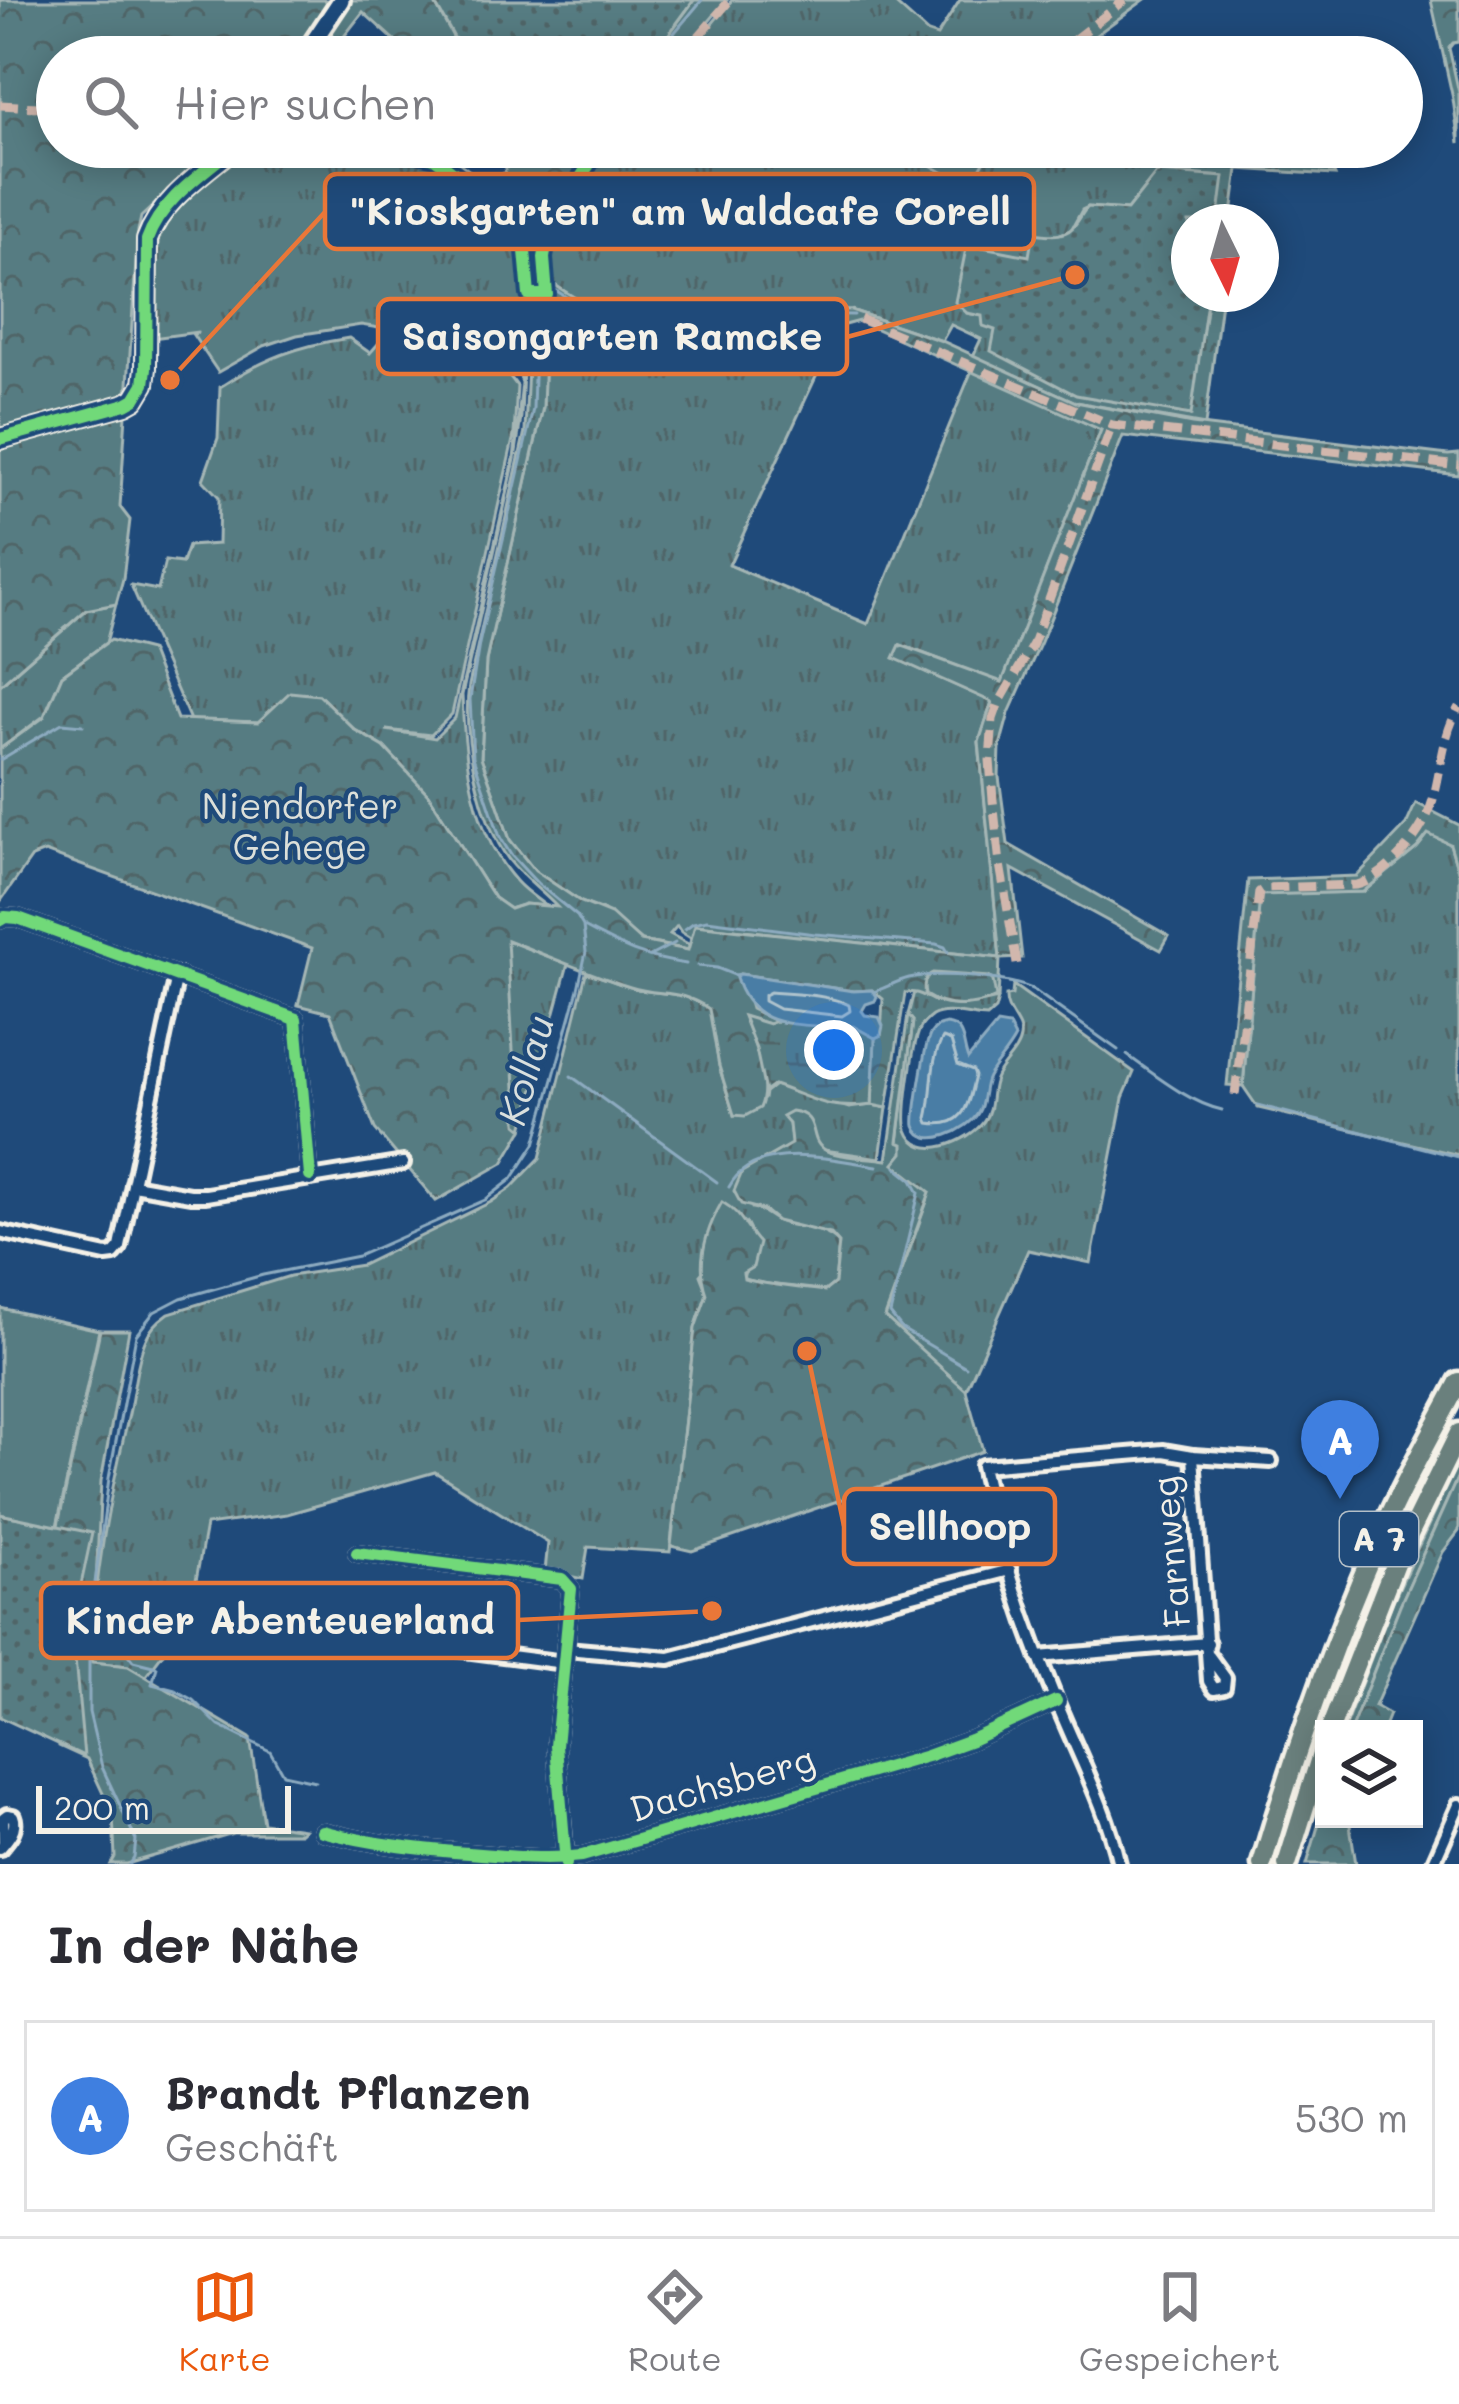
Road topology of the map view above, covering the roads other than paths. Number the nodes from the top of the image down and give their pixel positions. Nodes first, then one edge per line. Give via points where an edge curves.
1 (340, 0) edge
2 (317, 36) edge
3 (210, 168) edge
4 (0, 439) edge
5 (3, 919) edge
6 (177, 975) junction
7 (403, 1163) dead end
8 (310, 1176) junction
9 (133, 1184) junction
10 (0, 1232) edge
11 (1459, 1382) edge
12 (1459, 1433) edge
13 (1193, 1456) junction
14 (1271, 1461) dead end
15 (357, 1553) dead end
16 (1010, 1570) junction
17 (195, 1615) dead end
18 (565, 1656) junction
19 (1038, 1657) junction
20 (1056, 1701) junction
21 (1334, 1720) edge
22 (1315, 1774) edge
23 (1459, 1805) edge
24 (322, 1831) dead end
25 (443, 1858) edge
26 (566, 1861) edge
27 (1119, 1864) edge
28 (1262, 1864) edge
29 (1287, 1864) edge
30 (1432, 1864) edge

1 - 2 street
3 - 4 street via 162,209 147,240 146,368 135,399
5 - 6 street
6 - 8 street via 296,1019
6 - 9 street
7 - 8 street
8 - 9 street via 190,1196
9 - 10 street via 114,1254
11 - 28 highway, A 7 via 1338,1638
12 - 21 highway, A 7 via 1395,1563
13 - 14 street
13 - 16 street via 1164,1451 982,1466
13 - 19 street, Farnweg via 1208,1650
15 - 18 street via 562,1580 571,1589
16 - 18 street via 669,1658
16 - 19 street
17 - 18 street
18 - 26 street via 556,1746
19 - 20 street
20 - 26 street, Dachsberg via 927,1756
20 - 27 street
22 - 29 highway
23 - 30 street
24 - 25 street, Dachsberg
25 - 26 street, Dachsberg

